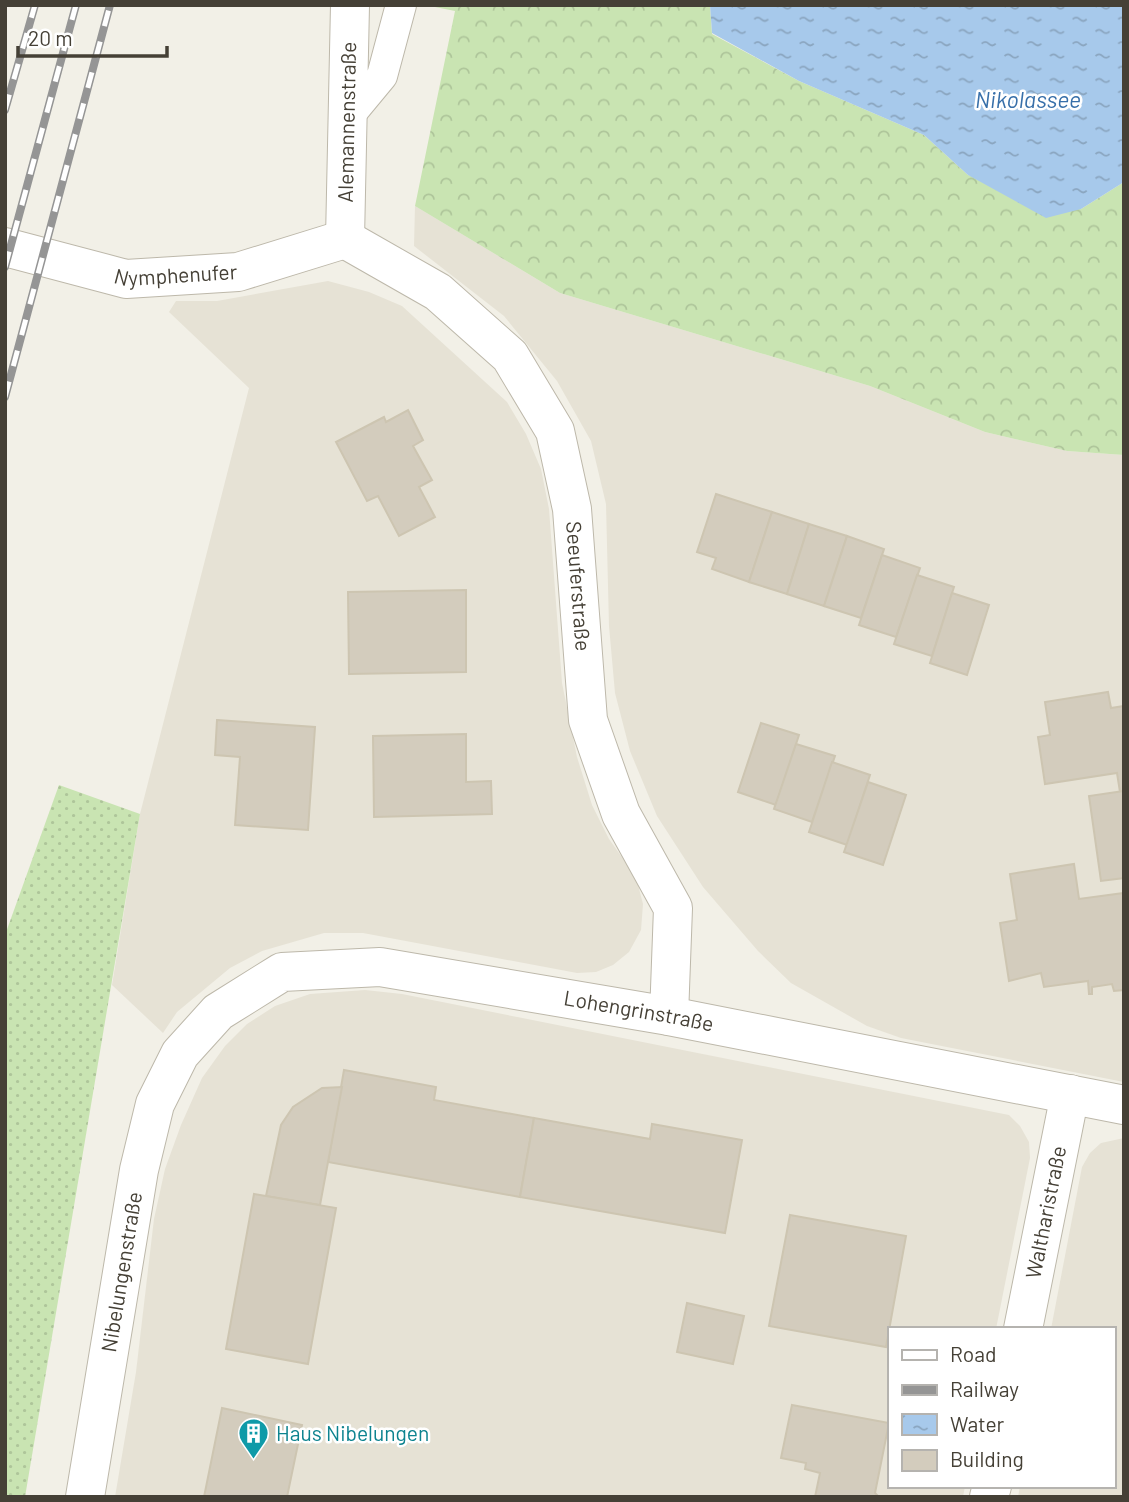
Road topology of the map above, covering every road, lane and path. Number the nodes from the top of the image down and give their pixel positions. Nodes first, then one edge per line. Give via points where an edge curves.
1 (350, 5) edge
2 (401, 5) edge
3 (348, 117) junction
4 (345, 239) junction
5 (5, 247) edge
6 (668, 1016) junction
7 (180, 1054) joint
8 (1070, 1094) junction
9 (1124, 1105) edge
10 (1023, 1327) edge
11 (85, 1497) edge

1 - 3 street, Alemannenstraße
2 - 3 lane via 382,76
3 - 4 street, Alemannenstraße
4 - 5 street, Nymphenufer via 238,272 126,279
4 - 6 street, Seeuferstraße via 438,292 510,356 555,431 572,509 588,720 621,814 673,908
6 - 7 street, Lohengrinstraße via 380,967 282,972 218,1012
6 - 8 street, Lohengrinstraße
7 - 11 street, Nibelungenstraße via 155,1104 139,1170
8 - 9 street, Lohengrinstraße
8 - 10 street, Waltharistraße

